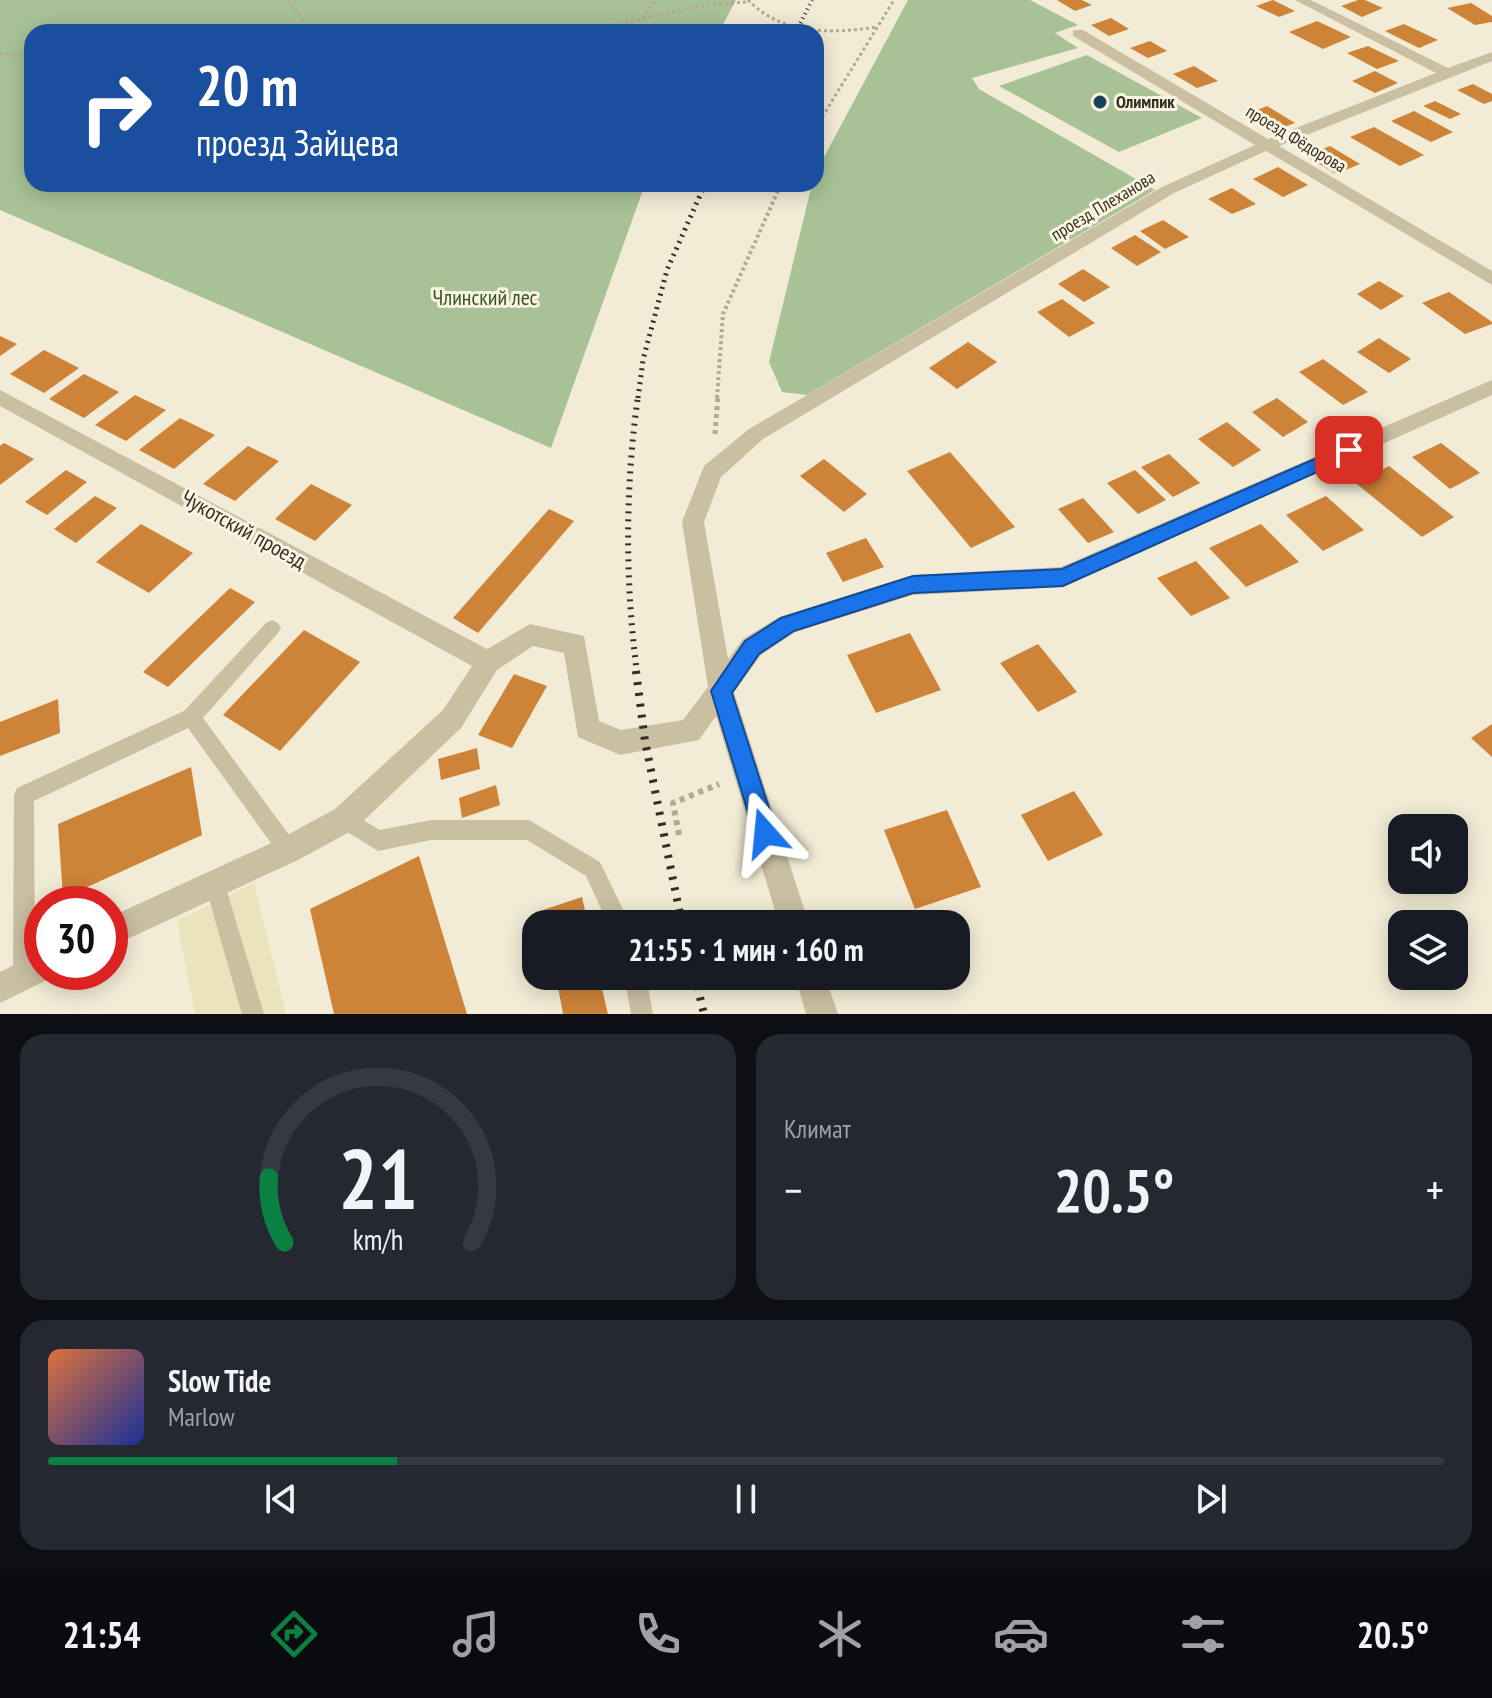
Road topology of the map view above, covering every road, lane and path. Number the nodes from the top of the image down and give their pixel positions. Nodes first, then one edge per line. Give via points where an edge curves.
1 (287, 0) edge
2 (656, 0) edge
3 (706, 0) edge
4 (894, 0) edge
5 (1301, 0) edge
6 (748, 1) edge
7 (728, 3) junction
8 (642, 18) junction
9 (301, 24) edge
10 (617, 24) edge
11 (779, 24) edge
12 (877, 27) junction
13 (824, 30) edge
14 (1078, 33) dead end
15 (0, 53) edge
16 (1492, 56) edge
17 (24, 57) edge
18 (1449, 74) junction
19 (824, 114) edge
20 (1267, 145) junction
21 (777, 192) edge
22 (1492, 279) edge
23 (1492, 387) edge
24 (0, 397) edge
25 (712, 472) junction
26 (272, 628) dead end
27 (488, 662) junction
28 (721, 691) junction
29 (191, 717) junction
30 (746, 773) junction
31 (345, 819) junction
32 (679, 835) dead end
33 (288, 850) junction
34 (215, 885) junction
35 (612, 910) edge
36 (790, 910) edge
37 (128, 924) edge
38 (22, 976) edge
39 (638, 990) edge
40 (814, 990) edge
41 (253, 1014) edge
42 (642, 1014) edge
43 (822, 1014) edge

1 - 9 path via 302,18
2 - 8 path
3 - 7 path
4 - 12 path
5 - 18 street
6 - 7 path
6 - 11 path
7 - 8 path
8 - 10 path
12 - 13 path
12 - 19 path
14 - 20 street, проезд Фёдорова
15 - 17 path
16 - 18 street, проезд Плеханова
18 - 20 street, проезд Плеханова
20 - 22 street, проезд Фёдорова
20 - 25 street, проезд Плеханова via 1168,190 756,434
21 - 25 path via 723,314
23 - 28 street via 1063,577 913,585 788,624 752,647
24 - 27 street, Чукотский проезд
25 - 28 street via 693,522
26 - 29 lane
27 - 28 street via 530,635 575,644 587,728 620,743 690,731
27 - 31 street via 452,719
28 - 30 street
29 - 33 lane
29 - 38 lane via 24,795
30 - 32 path via 673,803
30 - 36 street
31 - 33 street
31 - 35 lane via 378,841 431,830 529,830 593,869
33 - 34 street
34 - 37 street
34 - 41 lane
39 - 42 lane
40 - 43 street

